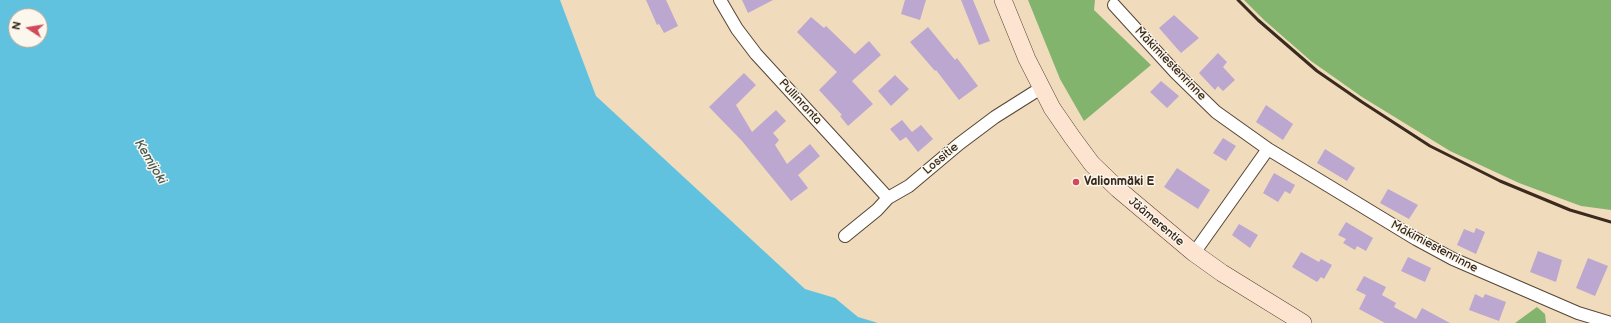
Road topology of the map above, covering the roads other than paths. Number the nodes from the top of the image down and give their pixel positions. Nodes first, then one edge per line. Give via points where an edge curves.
1 (720, 0) edge
2 (1003, 0) edge
3 (1114, 5) dead end
4 (1042, 88) junction
5 (1268, 149) junction
6 (888, 198) junction
7 (844, 236) dead end
8 (1194, 253) junction
9 (1575, 318) edge
10 (1302, 323) edge
11 (1611, 323) edge

1 - 6 street, Pullinranta via 756,54
2 - 4 main road, Jäämerentie
3 - 5 street, Mäkimiestenrinne via 1176,73 1216,112
4 - 6 street, Lossitie via 995,117 958,144 909,186
4 - 8 main road, Jäämerentie via 1052,108 1092,164
5 - 8 street
5 - 9 street, Mäkimiestenrinne via 1416,240
6 - 7 street, Lossitie via 878,210
8 - 10 main road, Jäämerentie
9 - 11 street, Mäkimiestenrinne

